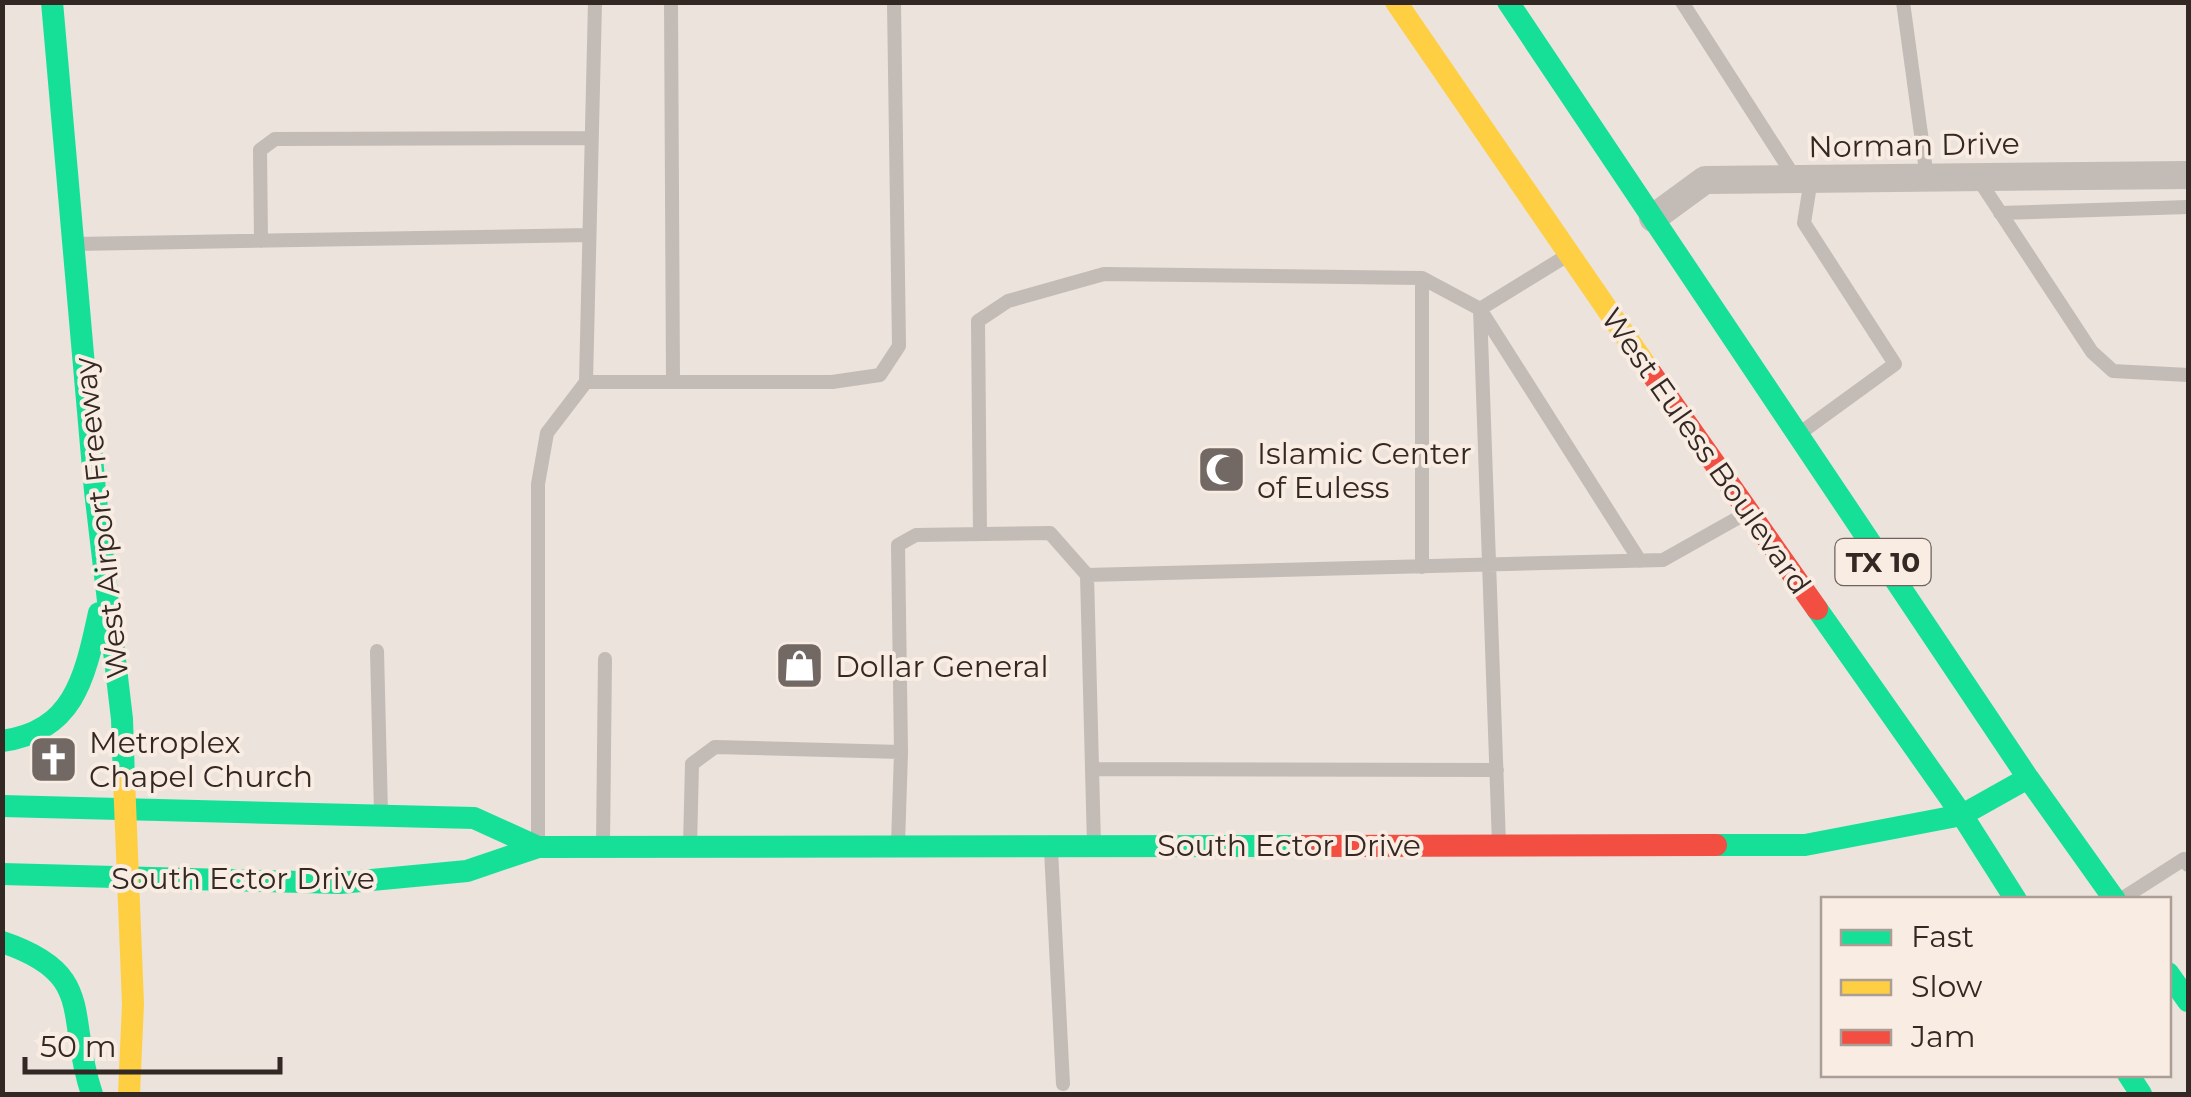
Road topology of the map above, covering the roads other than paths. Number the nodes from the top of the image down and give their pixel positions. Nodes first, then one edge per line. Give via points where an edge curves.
1 (52, 2) edge
2 (595, 2) edge
3 (671, 2) edge
4 (894, 2) edge
5 (1396, 2) edge
6 (1508, 2) edge
7 (1682, 2) edge
8 (1903, 2) edge
9 (591, 138) junction
10 (2188, 175) edge
11 (1977, 176) junction
12 (1927, 178) junction
13 (1803, 179) junction
14 (2188, 206) edge
15 (2000, 213) junction
16 (1653, 218) junction
17 (589, 234) junction
18 (261, 241) junction
19 (75, 244) junction
20 (1568, 255) junction
21 (1422, 278) junction
22 (1480, 310) junction
23 (2188, 375) edge
24 (586, 382) junction
25 (674, 382) junction
26 (1798, 435) junction
27 (1748, 512) junction
28 (980, 534) junction
29 (1640, 560) junction
30 (1491, 566) junction
31 (1422, 567) junction
32 (1086, 575) junction
33 (104, 584) junction
34 (377, 652) dead end
35 (604, 659) dead end
36 (2, 740) edge
37 (901, 752) junction
38 (1092, 769) junction
39 (1497, 770) junction
40 (2028, 778) junction
41 (2, 806) edge
42 (126, 810) junction
43 (382, 814) junction
44 (1962, 816) junction
45 (1499, 845) junction
46 (538, 846) junction
47 (603, 846) junction
48 (690, 846) junction
49 (898, 846) junction
50 (1051, 846) junction
51 (1094, 846) junction
52 (2188, 865) edge
53 (2, 874) edge
54 (130, 878) junction
55 (2014, 897) edge
56 (2116, 897) edge
57 (2123, 897) edge
58 (2, 942) edge
59 (2171, 977) edge
60 (2188, 1001) edge
61 (1063, 1084) dead end
62 (92, 1094) edge
63 (129, 1094) edge

1 - 19 main road, West Airport Freeway
2 - 9 lane
3 - 25 lane
4 - 25 lane via 899,346 880,374 832,382
5 - 20 main road, West Euless Boulevard / TX 10
6 - 16 main road, TX 10
7 - 13 lane
8 - 12 lane
9 - 17 lane
9 - 18 lane via 275,139 260,150
10 - 11 street, Norman Drive
11 - 12 street, Norman Drive
11 - 15 lane
12 - 13 street, Norman Drive
13 - 16 street, Norman Drive via 1706,180
13 - 26 lane via 1804,223 1896,364
14 - 15 lane
15 - 23 lane via 2092,352 2113,371
16 - 26 main road, TX 10
17 - 18 lane
17 - 24 lane
18 - 19 lane
19 - 33 main road, West Airport Freeway
20 - 22 lane
20 - 27 main road, West Euless Boulevard / TX 10
21 - 22 lane
21 - 28 lane via 1104,274 1008,301 978,321
21 - 31 lane
22 - 29 lane
22 - 30 lane
24 - 25 lane
24 - 46 lane via 547,434 538,484
26 - 40 main road, TX 10
27 - 29 lane via 1663,560
27 - 44 main road, West Euless Boulevard / TX 10
28 - 32 lane via 1050,532
28 - 37 lane via 916,534 898,545
29 - 30 lane
30 - 31 lane
30 - 39 lane
31 - 32 lane
32 - 38 lane
33 - 36 main road via 88,666 65,714 23,740
33 - 42 main road, West Airport Freeway
34 - 43 lane
35 - 47 lane
37 - 48 lane via 715,747 692,764
37 - 49 lane
38 - 39 lane
38 - 51 lane
39 - 45 lane
40 - 44 main road, South Ector Drive
40 - 56 main road, TX 10
41 - 42 main road, South Ector Drive
42 - 43 main road, South Ector Drive
42 - 54 main road, West Airport Freeway
43 - 46 main road, South Ector Drive via 474,818
44 - 45 main road, South Ector Drive via 1805,845
44 - 55 main road, West Euless Boulevard / TX 10
45 - 51 main road, South Ector Drive
46 - 47 main road, South Ector Drive
46 - 54 main road, South Ector Drive via 467,871 340,883
47 - 48 main road, South Ector Drive
48 - 49 main road, South Ector Drive
49 - 50 main road, South Ector Drive
50 - 51 main road, South Ector Drive
50 - 61 lane
52 - 57 lane via 2184,858
53 - 54 main road, South Ector Drive
54 - 63 main road, West Airport Freeway
58 - 62 main road via 58,966 78,1012 83,1075
59 - 60 main road

